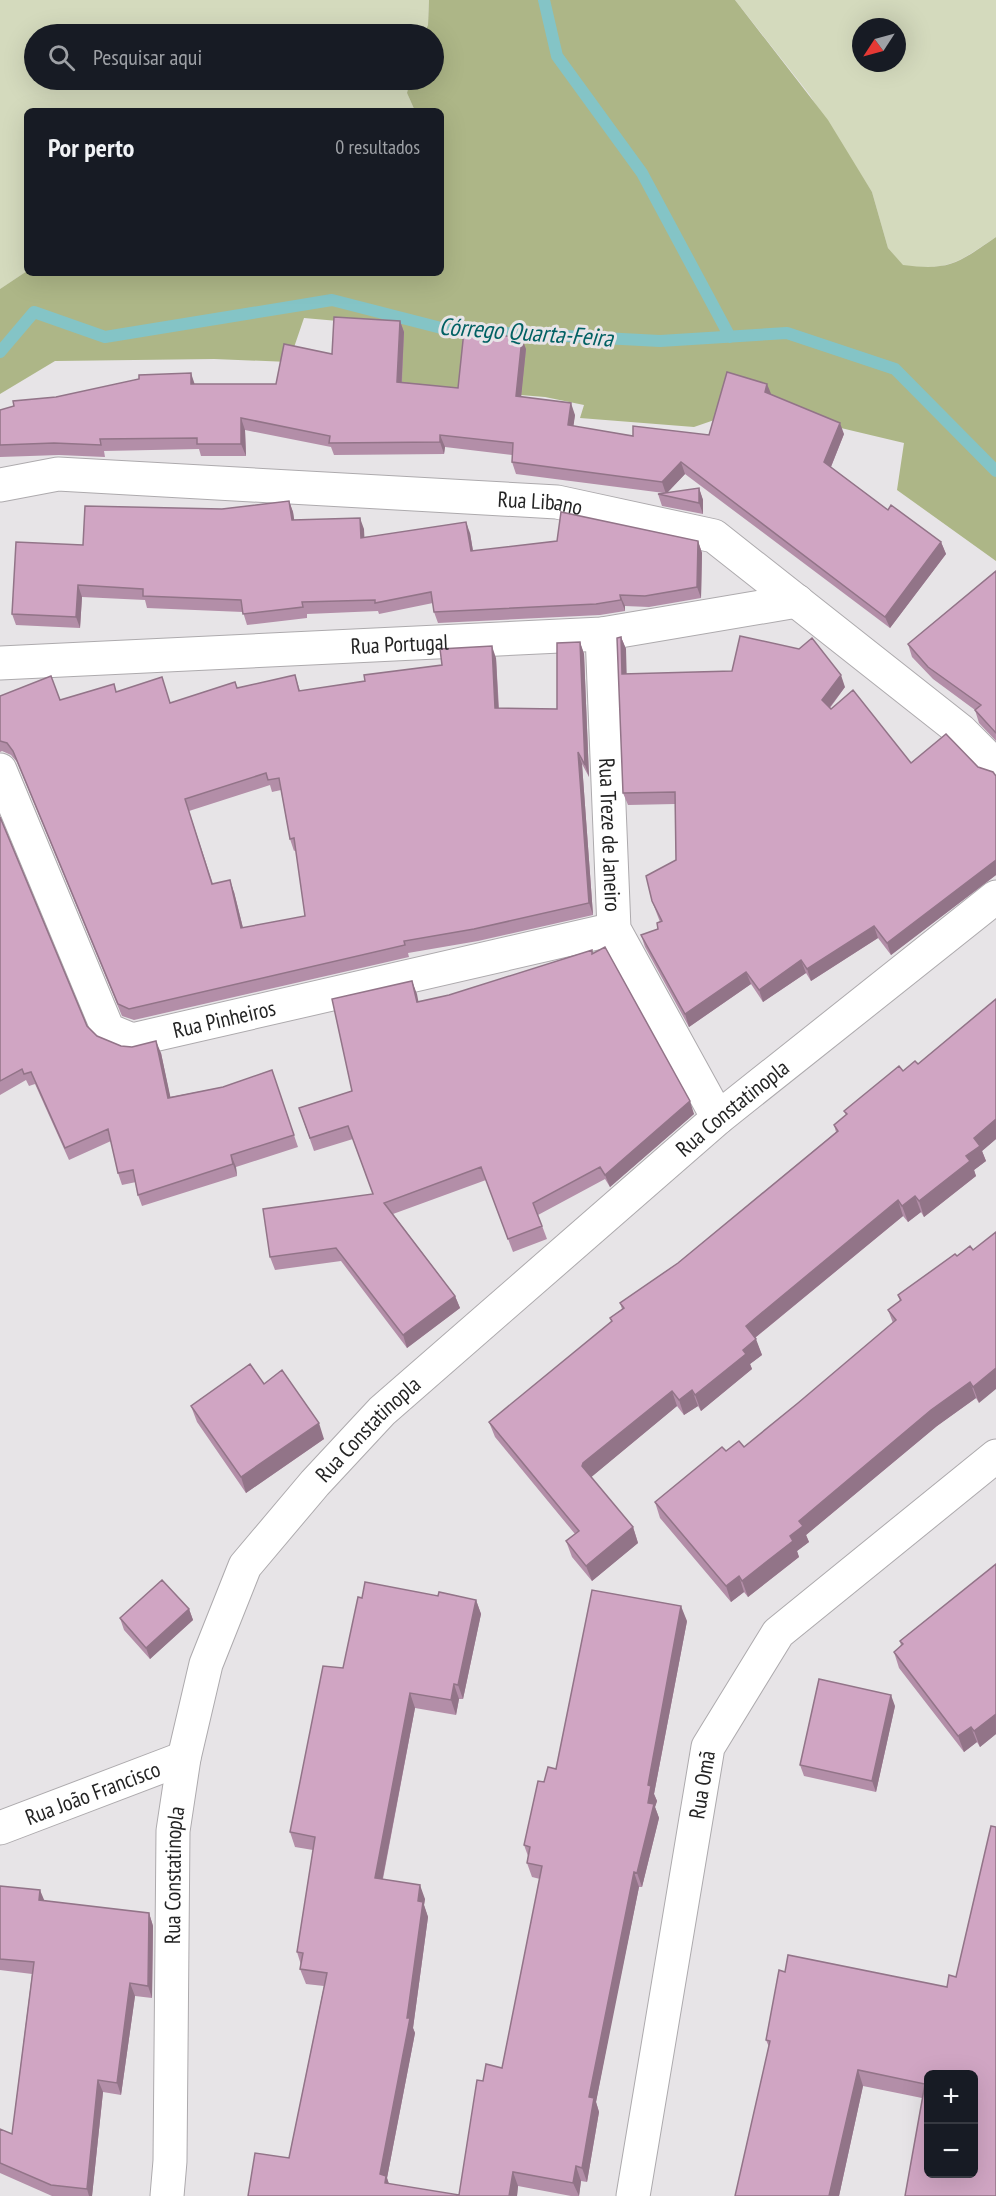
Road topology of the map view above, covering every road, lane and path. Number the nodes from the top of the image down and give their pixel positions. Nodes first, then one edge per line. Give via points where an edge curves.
1 (0, 485) edge
2 (797, 601) junction
3 (602, 634) junction
4 (0, 663) edge
5 (996, 766) edge
6 (0, 770) edge
7 (996, 897) edge
8 (614, 929) junction
9 (718, 1118) junction
10 (996, 1456) edge
11 (184, 1758) junction
12 (0, 1828) edge
13 (167, 2196) edge
14 (633, 2196) edge

1 - 2 street, Rua Libano via 58,474 557,502 714,536
2 - 3 street, Rua Portugal
2 - 5 street, Rua Libano via 961,731
3 - 4 street, Rua Portugal
3 - 8 street, Rua Treze de Janeiro
6 - 8 street, Rua Pinheiros via 108,1030 132,1040
7 - 9 street, Rua Constatinopla
8 - 9 street, Rua Treze de Janeiro
9 - 11 street, Rua Constatinopla via 382,1411 245,1566 206,1664
10 - 14 street, Rua Omã via 778,1633 708,1747
11 - 12 street, Rua João Francisco
11 - 13 street, Rua Constatinopla via 173,1831

